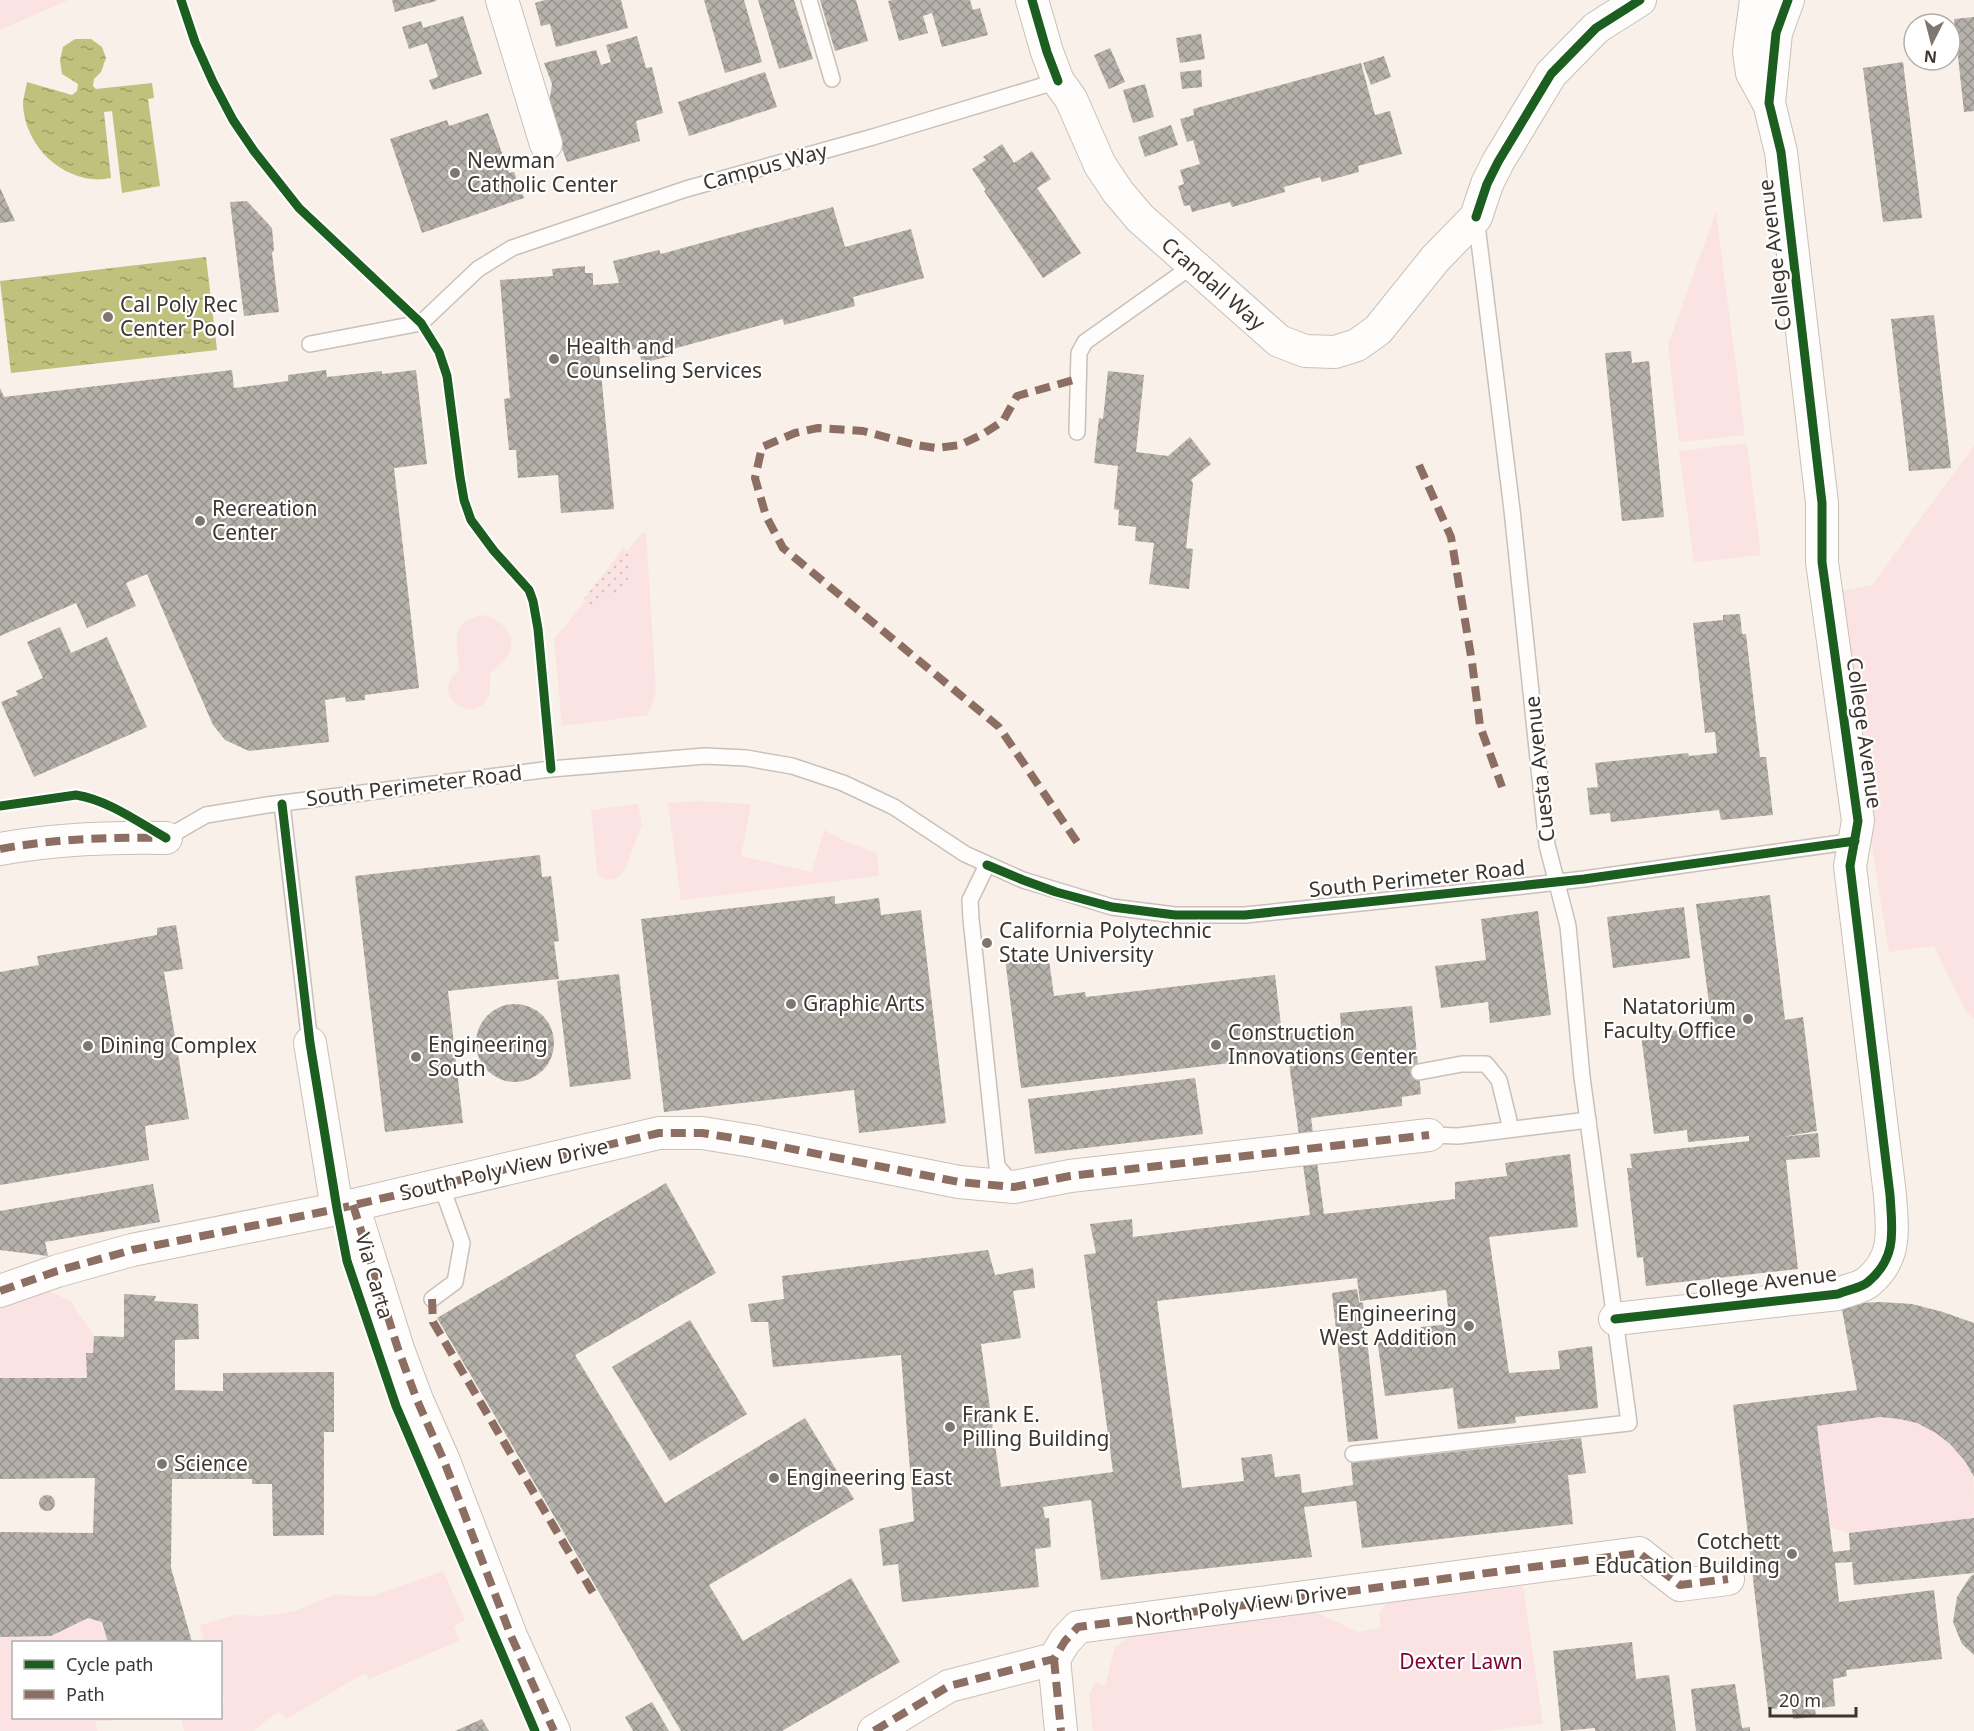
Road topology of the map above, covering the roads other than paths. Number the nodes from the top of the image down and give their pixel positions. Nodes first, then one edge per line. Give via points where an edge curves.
1 (502, 0) edge
2 (809, 0) edge
3 (1032, 0) edge
4 (1640, 0) edge
5 (1756, 0) edge
6 (1788, 0) edge
7 (832, 79) dead end
8 (1058, 81) junction
9 (1768, 103) junction
10 (546, 144) dead end
11 (1476, 218) junction
12 (1192, 266) junction
13 (310, 344) dead end
14 (1077, 432) dead end
15 (282, 804) junction
16 (166, 838) joint
17 (1855, 841) junction
18 (1, 845) edge
19 (987, 865) junction
20 (1557, 882) junction
21 (310, 1043) joint
22 (1419, 1072) dead end
23 (1588, 1120) junction
24 (1511, 1129) junction
25 (1429, 1135) joint
26 (441, 1185) junction
27 (1014, 1187) junction
28 (345, 1207) junction
29 (0, 1291) edge
30 (432, 1299) dead end
31 (1615, 1319) junction
32 (1353, 1454) dead end
33 (1728, 1579) dead end
34 (1054, 1659) junction
35 (554, 1731) edge
36 (874, 1731) edge
37 (1061, 1731) edge

1 - 10 street
2 - 7 lane
3 - 8 street, Crandall Way
4 - 11 street via 1596,28 1551,74 1498,162
5 - 9 street, College Avenue via 1749,52 1752,73
6 - 9 street, College Avenue via 1776,33
8 - 12 street, Crandall Way via 1118,192
8 - 13 lane, Campus Way via 686,189 512,248 478,269 421,323
9 - 17 street, College Avenue via 1781,152 1821,493 1822,562 1858,821
11 - 12 street, Crandall Way via 1435,259 1378,330 1357,345 1335,352 1305,351 1279,341
11 - 20 lane, Cuesta Avenue via 1547,845
12 - 14 lane via 1085,342 1079,353
15 - 16 lane, South Perimeter Road via 206,815
15 - 19 lane, South Perimeter Road via 550,769 705,756 746,758 792,766 843,783 894,807
15 - 21 lane, Via Carta
16 - 18 street, South Perimeter Road via 111,837
17 - 20 lane, South Perimeter Road
17 - 31 street, College Avenue via 1850,866 1890,1196 1892,1242 1885,1263 1867,1283 1838,1294
19 - 20 lane, South Perimeter Road via 1112,907 1174,915 1245,915
19 - 27 lane via 970,900 971,919 997,1166
20 - 23 lane, Cuesta Avenue via 1568,926
21 - 28 street, Via Carta
22 - 24 lane via 1486,1064 1499,1080
23 - 24 lane
23 - 31 lane, Cuesta Avenue
24 - 25 lane via 1458,1136
25 - 27 street, South Poly View Drive via 1070,1176
26 - 27 street, South Poly View Drive via 659,1133 702,1133 959,1182
26 - 28 street, South Poly View Drive
26 - 30 lane via 462,1243 455,1282
28 - 29 street, South Poly View Drive via 132,1250
28 - 35 street, Via Carta via 511,1636
31 - 32 lane, Cuesta Avenue via 1629,1423
33 - 34 street, North Poly View Drive via 1680,1585 1639,1553 1078,1627
34 - 36 street via 949,1686
34 - 37 street

